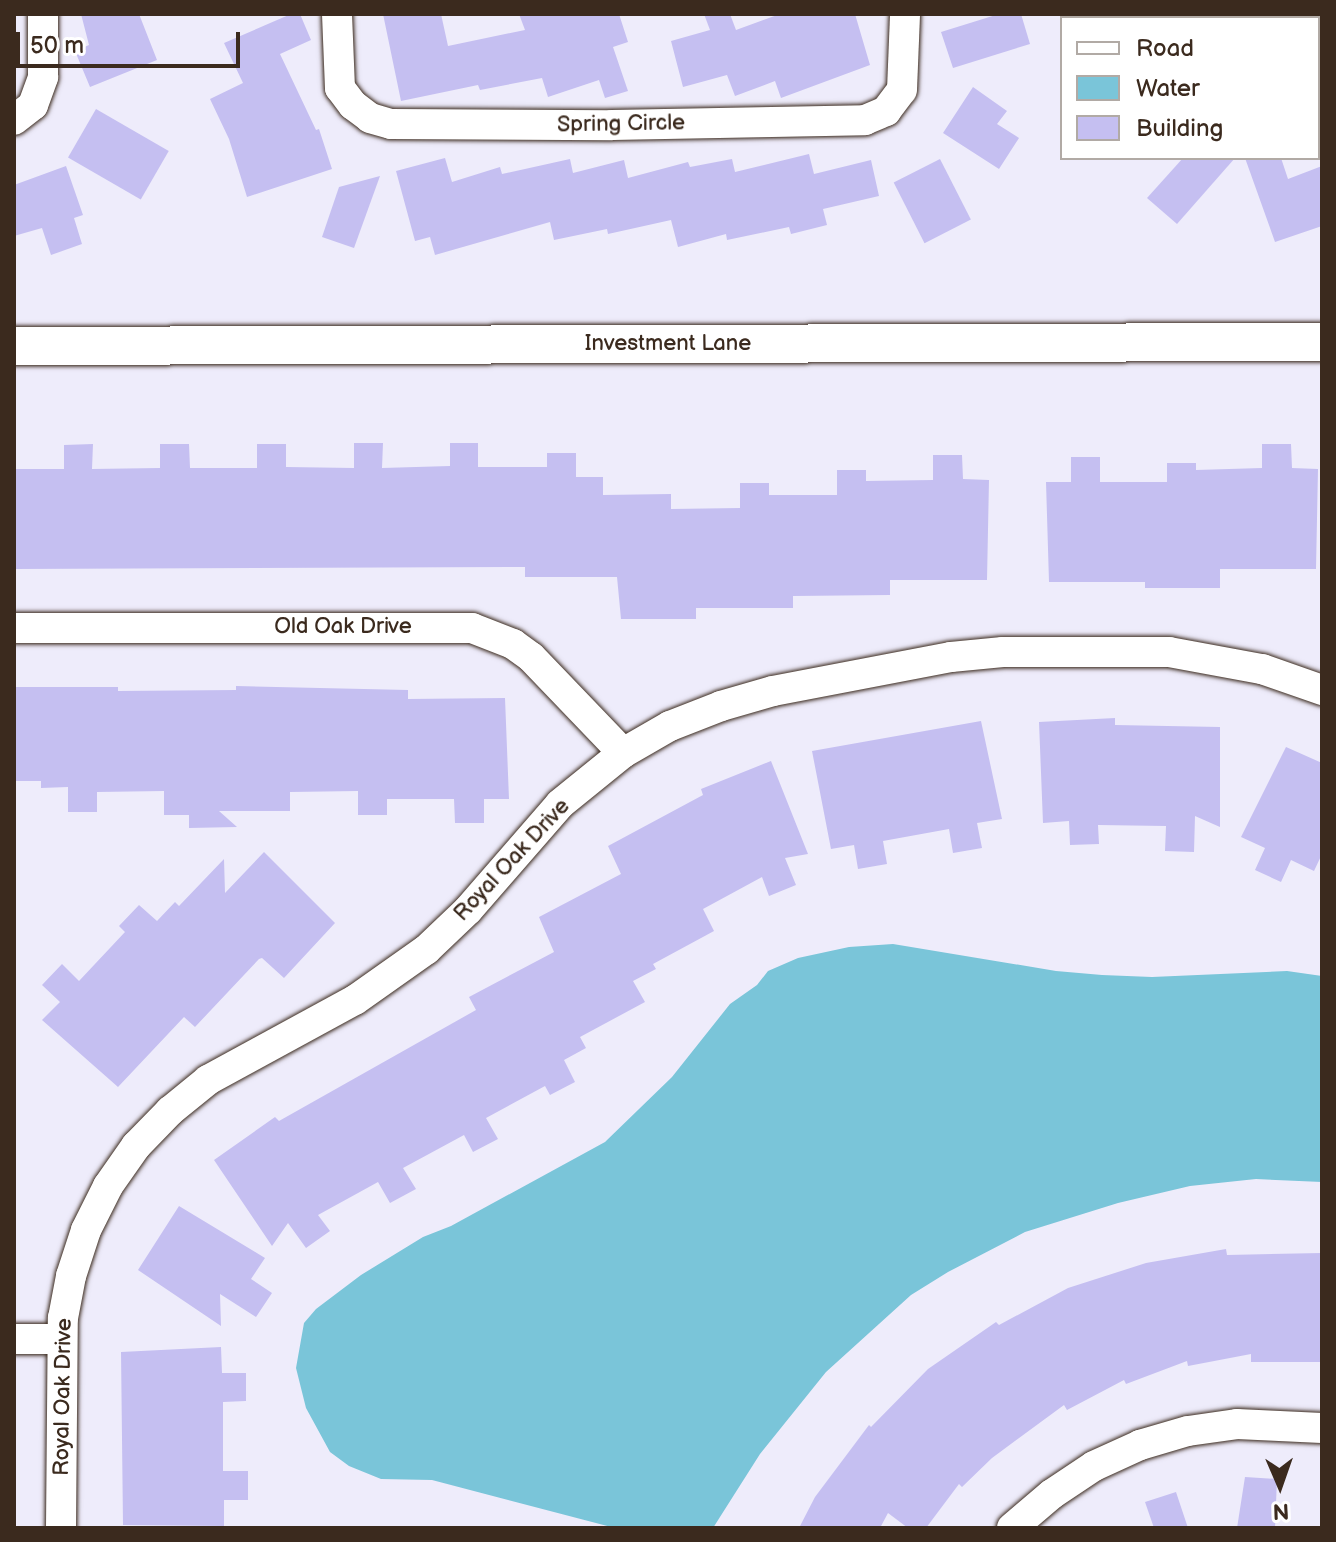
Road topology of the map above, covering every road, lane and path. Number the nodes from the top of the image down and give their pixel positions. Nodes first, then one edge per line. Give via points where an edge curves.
1 (43, 14) edge
2 (337, 14) edge
3 (905, 14) edge
4 (14, 120) edge
5 (1322, 342) edge
6 (14, 346) edge
7 (14, 628) edge
8 (1322, 690) edge
9 (623, 753) junction
10 (14, 1339) edge
11 (61, 1339) junction
12 (1322, 1428) edge
13 (61, 1528) edge
14 (1012, 1528) edge

1 - 4 street via 43,77 33,105
2 - 3 street, Spring Circle via 340,88 370,118 391,124 612,125 865,120 886,111 902,90
5 - 6 street, Investment Lane
7 - 9 street, Old Oak Drive via 472,628 531,657
8 - 9 street, Royal Oak Drive via 1262,669 1169,652 1003,652 773,691 670,726
9 - 11 street, Royal Oak Drive via 560,804 426,950 355,1000 208,1080 136,1146 86,1230 71,1276
10 - 11 street
11 - 13 street, Royal Oak Drive
12 - 14 street via 1237,1424 1140,1445 1094,1466

